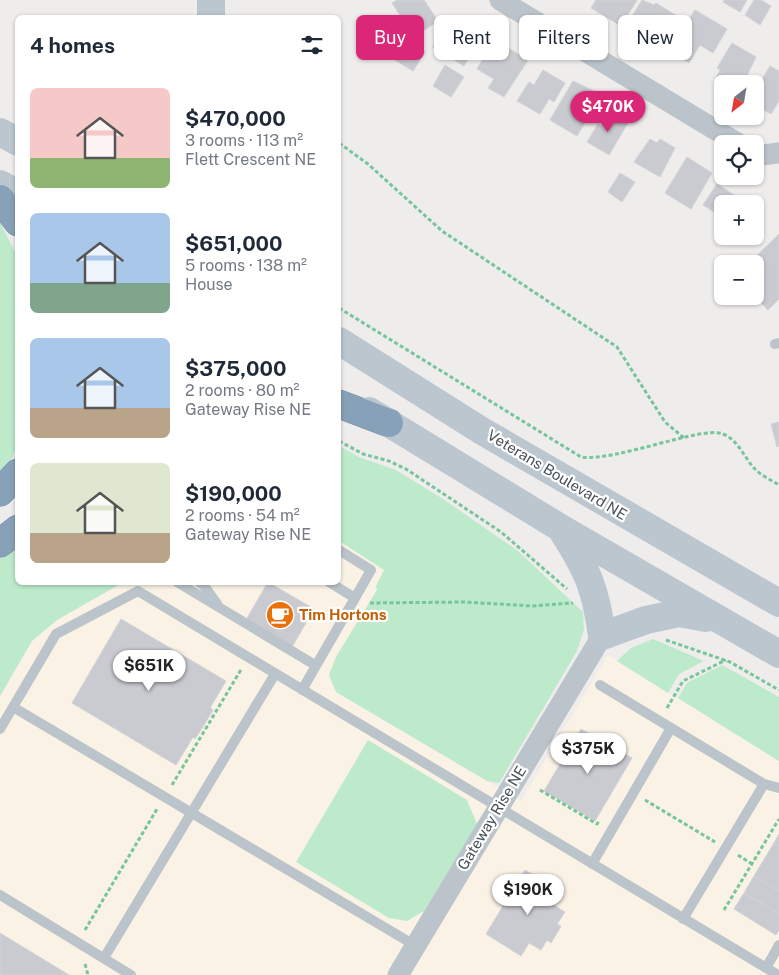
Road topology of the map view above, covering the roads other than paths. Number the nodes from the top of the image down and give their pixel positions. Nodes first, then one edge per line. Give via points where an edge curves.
1 (500, 0) edge
2 (0, 130) edge
3 (15, 134) edge
4 (724, 135) edge
5 (15, 140) edge
6 (779, 153) edge
7 (764, 155) edge
8 (0, 184) edge
9 (15, 192) edge
10 (0, 199) edge
11 (15, 218) edge
12 (341, 342) edge
13 (341, 393) edge
14 (341, 405) edge
15 (389, 423) junction
16 (15, 477) edge
17 (0, 492) edge
18 (559, 527) junction
19 (15, 531) edge
20 (0, 543) edge
21 (341, 551) edge
22 (182, 585) edge
23 (203, 585) edge
24 (334, 585) edge
25 (355, 598) junction
26 (779, 603) edge
27 (220, 608) junction
28 (720, 621) junction
29 (602, 636) junction
30 (779, 654) edge
31 (315, 666) junction
32 (275, 674) junction
33 (600, 684) dead end
34 (302, 690) junction
35 (13, 707) junction
36 (671, 728) junction
37 (0, 729) edge
38 (764, 784) junction
39 (779, 788) edge
40 (499, 808) junction
41 (192, 813) junction
42 (592, 864) junction
43 (0, 895) edge
44 (683, 918) junction
45 (416, 946) junction
46 (779, 946) edge
47 (104, 958) junction
48 (766, 968) junction
49 (131, 975) edge
50 (398, 975) edge
51 (778, 975) edge

1 - 4 street
2 - 3 main road
2 - 5 main road
6 - 7 street
8 - 9 main road
10 - 11 highway
12 - 26 main road, Veterans Boulevard NE via 499,441
13 - 15 main road
14 - 15 highway
15 - 18 main road
16 - 17 highway
18 - 28 main road
18 - 29 main road via 591,581
19 - 20 highway
21 - 25 lane via 371,570
22 - 27 lane
23 - 27 lane
24 - 25 lane
25 - 31 lane
27 - 31 lane
28 - 29 main road via 679,613 646,620
28 - 30 main road
29 - 40 street, Gateway Rise NE
31 - 34 lane
32 - 34 lane
32 - 35 lane via 138,591 56,634
32 - 41 lane
33 - 36 lane
34 - 40 lane
35 - 37 lane
35 - 41 lane
36 - 38 lane
36 - 42 lane
38 - 39 lane
38 - 44 lane
40 - 42 lane
40 - 45 street, Gateway Rise NE
41 - 45 lane
41 - 47 lane
42 - 44 lane
43 - 47 lane
44 - 48 lane
45 - 50 street, Gateway Rise NE
46 - 48 lane
47 - 49 lane
48 - 51 lane

